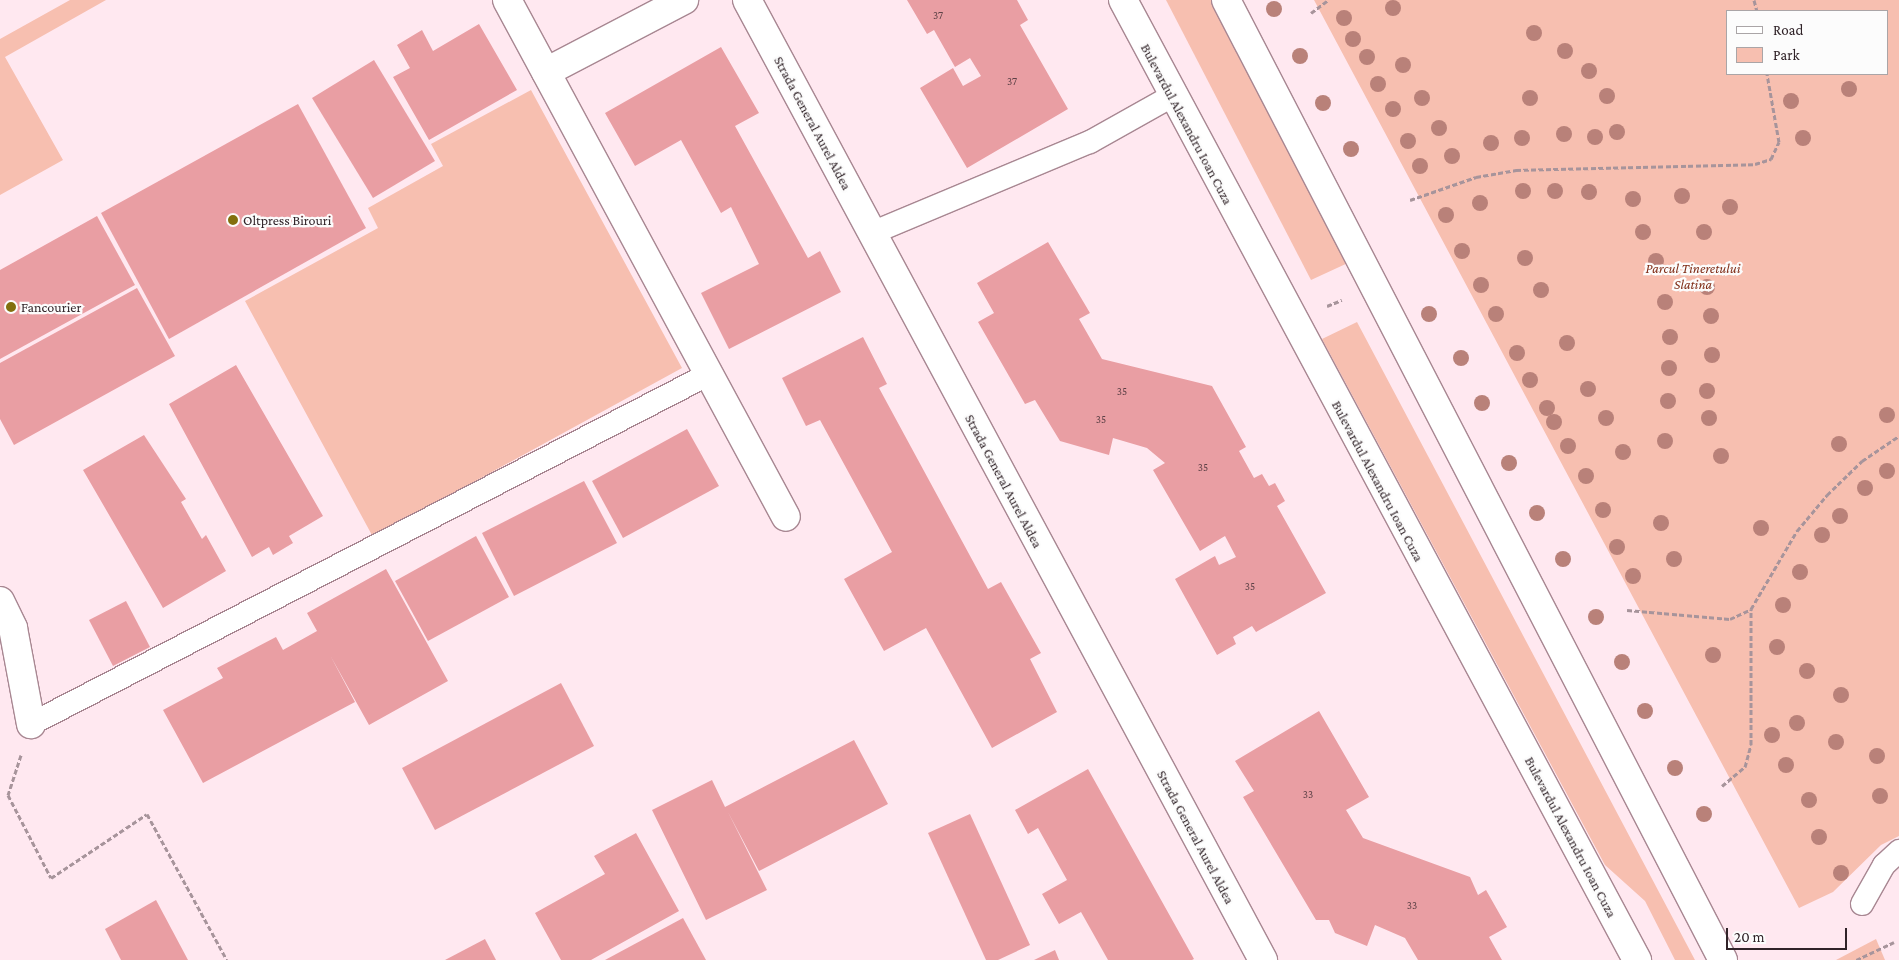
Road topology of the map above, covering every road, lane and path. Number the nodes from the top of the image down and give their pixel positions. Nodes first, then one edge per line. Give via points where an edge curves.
1 (507, 0) edge
2 (684, 0) edge
3 (747, 0) edge
4 (1123, 0) edge
5 (1226, 0) edge
6 (1328, 0) edge
7 (1311, 13) dead end
8 (546, 72) junction
9 (1768, 75) edge
10 (1172, 96) junction
11 (1410, 200) dead end
12 (872, 232) junction
13 (1346, 298) dead end
14 (1321, 309) dead end
15 (710, 373) junction
16 (1899, 436) edge
17 (786, 517) dead end
18 (0, 601) edge
19 (1751, 609) junction
20 (1627, 610) dead end
21 (31, 724) junction
22 (1722, 786) dead end
23 (1899, 851) edge
24 (1862, 904) dead end
25 (1894, 942) dead end
26 (228, 960) edge
27 (1263, 960) edge
28 (1637, 960) edge
29 (1723, 960) edge
30 (1856, 960) edge

1 - 8 main road
2 - 8 main road
3 - 12 main road, Strada General Aurel Aldea
4 - 10 main road, Bulevardul Alexandru Ioan Cuza
5 - 29 main road
6 - 7 path
8 - 15 main road
9 - 11 path via 1780,142 1771,159 1755,164 1516,170 1476,177
10 - 12 lane via 1090,142
10 - 28 main road, Bulevardul Alexandru Ioan Cuza
12 - 27 main road, Strada General Aurel Aldea
13 - 14 path
15 - 17 main road
15 - 21 lane
16 - 19 path via 1862,461 1827,494 1797,531
18 - 21 main road via 13,628
19 - 20 path via 1730,619
19 - 22 path via 1751,744 1745,768
21 - 26 path via 8,795 52,878 147,814
23 - 24 lane via 1884,864
25 - 30 path

